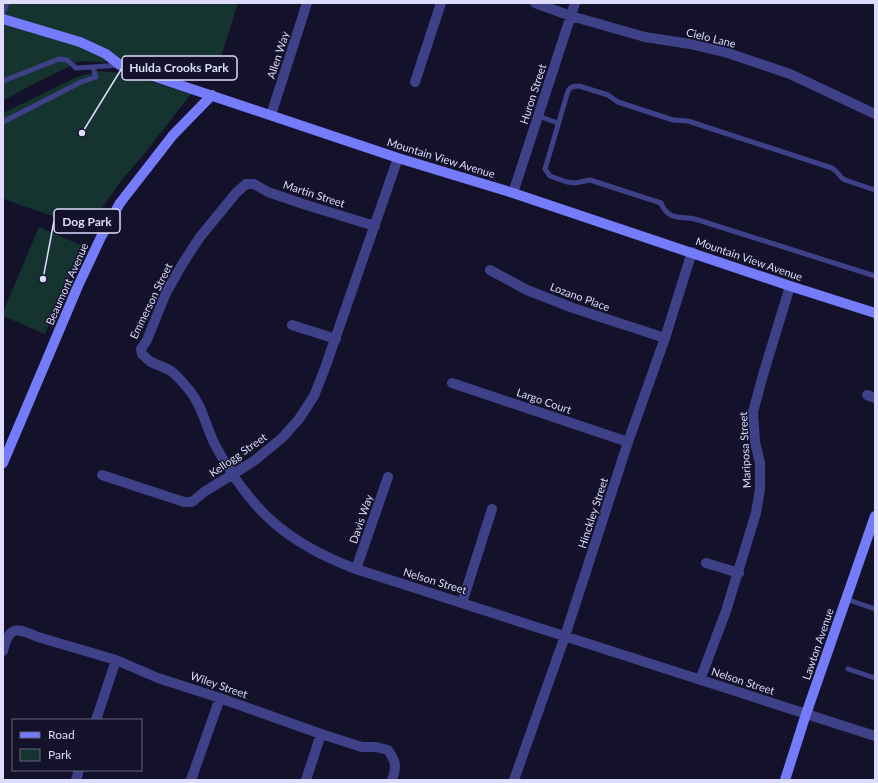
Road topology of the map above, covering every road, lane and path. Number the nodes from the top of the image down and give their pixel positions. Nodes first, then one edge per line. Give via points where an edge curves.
1 (7, 3) edge
2 (307, 3) edge
3 (441, 3) edge
4 (535, 3) edge
5 (575, 3) edge
6 (3, 13) edge
7 (571, 16) junction
8 (3, 18) edge
9 (120, 65) junction
10 (93, 67) junction
11 (3, 81) edge
12 (415, 82) dead end
13 (212, 95) junction
14 (271, 114) junction
15 (875, 114) edge
16 (538, 116) junction
17 (3, 122) edge
18 (558, 123) junction
19 (398, 158) junction
20 (246, 184) joint
21 (875, 190) edge
22 (513, 193) junction
23 (375, 226) junction
24 (692, 252) junction
25 (490, 270) dead end
26 (875, 276) edge
27 (790, 286) junction
28 (875, 312) edge
29 (292, 325) dead end
30 (665, 338) junction
31 (336, 339) junction
32 (142, 354) joint
33 (452, 383) dead end
34 (628, 442) junction
35 (3, 463) edge
36 (102, 475) dead end
37 (232, 475) junction
38 (388, 477) dead end
39 (492, 509) dead end
40 (875, 516) edge
41 (706, 562) dead end
42 (356, 569) junction
43 (738, 573) junction
44 (846, 599) junction
45 (462, 603) junction
46 (875, 609) edge
47 (565, 636) junction
48 (3, 651) edge
49 (116, 660) junction
50 (848, 669) dead end
51 (875, 678) edge
52 (700, 680) junction
53 (220, 698) junction
54 (806, 714) junction
55 (96, 719) edge
56 (321, 734) junction
57 (875, 736) edge
58 (191, 780) edge
59 (306, 780) edge
60 (392, 780) edge
61 (514, 780) edge
62 (785, 780) edge

1 - 6 lane
2 - 14 street, Allen Way
3 - 12 street
4 - 7 street, Cielo Lane
5 - 7 street, Huron Street
7 - 15 street, Cielo Lane via 645,37 728,53 790,74
7 - 16 street, Huron Street
8 - 9 street, Mountain View Avenue via 80,42 106,54
9 - 10 lane
9 - 13 street, Mountain View Avenue
10 - 11 lane via 76,68 67,60 59,59
10 - 17 lane via 96,77 81,82
13 - 14 street, Mountain View Avenue
13 - 35 street, Beaumont Avenue via 173,135 116,210 78,286
14 - 19 street, Mountain View Avenue
16 - 18 lane
16 - 22 street, Huron Street
18 - 21 lane via 568,90 579,86 608,95 618,102 677,121 688,121 832,168 844,180
18 - 26 lane via 545,168 550,176 575,184 590,180 661,203 671,215 696,219
19 - 22 street, Mountain View Avenue
19 - 23 street, Kellogg Street
20 - 23 street, Martin Street via 254,184 268,192
20 - 32 street, Emmerson Street via 200,237 182,263 141,349
22 - 24 street, Mountain View Avenue
23 - 31 street, Kellogg Street
24 - 27 street, Mountain View Avenue
24 - 30 street, Hinckley Street
25 - 30 street, Lozano Place via 527,290
27 - 28 street, Mountain View Avenue
27 - 43 street, Mariposa Street via 753,412 760,463 760,489 756,513
29 - 31 street
30 - 34 street, Hinckley Street
31 - 37 street, Kellogg Street via 314,396 299,419 282,438
32 - 37 street, Nelson Street via 151,362 170,370 191,392
33 - 34 street, Largo Court
34 - 47 street, Hinckley Street
36 - 37 street, Kellogg Street via 184,502 192,502
37 - 42 street, Nelson Street via 267,518 288,534 315,552
38 - 42 street, Davis Way
39 - 45 street
40 - 44 street, Lawton Avenue
41 - 43 street
42 - 45 street, Nelson Street
43 - 52 street, Mariposa Street
44 - 46 lane
44 - 54 street, Lawton Avenue
45 - 47 street, Nelson Street
47 - 52 street, Nelson Street
47 - 61 street, Hinckley Street
48 - 49 street, Wiley Street via 6,639 12,631 18,630
49 - 53 street, Wiley Street via 158,678
49 - 55 street
50 - 51 lane
52 - 54 street, Nelson Street
53 - 56 street, Wiley Street
53 - 58 street
54 - 57 street, Nelson Street
54 - 62 street, Lawton Avenue
56 - 59 street
56 - 60 street, Wiley Street via 362,747 388,750 395,761

